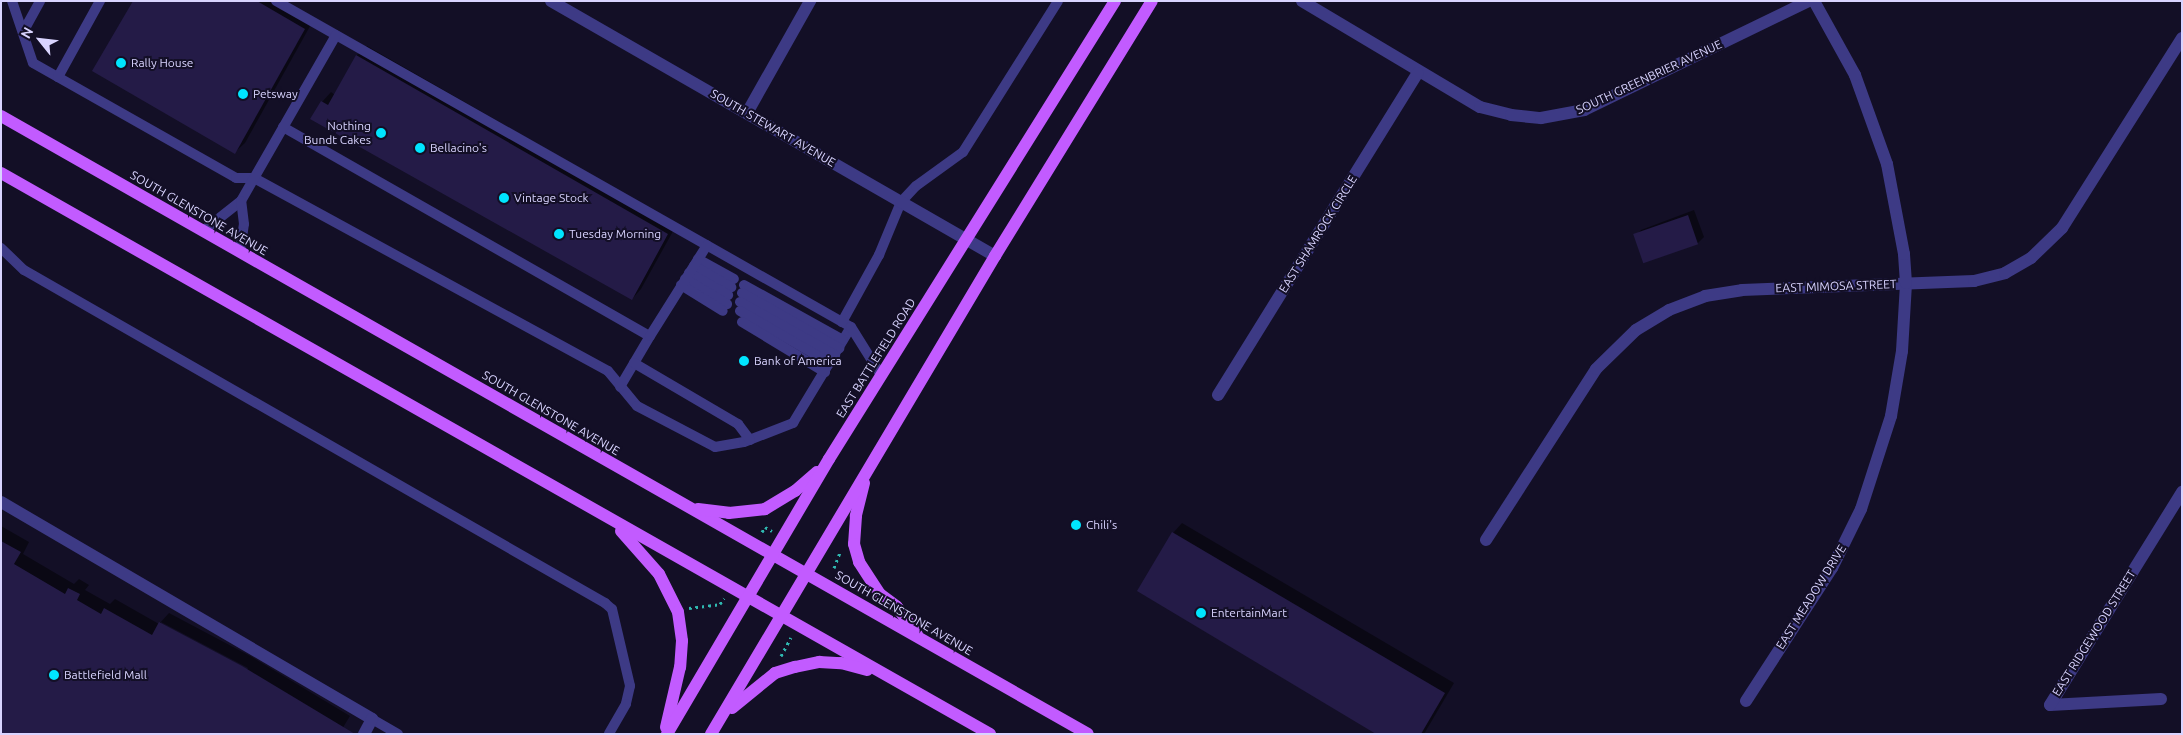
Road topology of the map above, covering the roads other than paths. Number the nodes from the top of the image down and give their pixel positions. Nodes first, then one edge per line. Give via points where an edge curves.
1 (12, 1) edge
2 (40, 1) edge
3 (100, 1) edge
4 (276, 1) edge
5 (552, 1) edge
6 (810, 1) edge
7 (1058, 1) edge
8 (1115, 1) edge
9 (1152, 1) edge
10 (1302, 1) edge
11 (1808, 1) edge
12 (1814, 1) edge
13 (23, 32) junction
14 (336, 35) junction
15 (2182, 38) edge
16 (1418, 73) junction
17 (58, 77) junction
18 (1, 110) edge
19 (747, 113) junction
20 (1, 116) edge
21 (283, 127) junction
22 (25, 130) junction
23 (1, 173) edge
24 (254, 178) junction
25 (241, 201) junction
26 (901, 202) junction
27 (203, 231) junction
28 (966, 240) junction
29 (707, 246) junction
30 (1, 248) edge
31 (240, 252) junction
32 (995, 256) junction
33 (689, 272) junction
34 (1906, 283) junction
35 (729, 295) junction
36 (742, 322) dead end
37 (846, 325) junction
38 (650, 336) junction
39 (834, 356) junction
40 (634, 363) junction
41 (881, 376) junction
42 (620, 387) junction
43 (1218, 395) dead end
44 (750, 440) junction
45 (829, 459) junction
46 (867, 469) junction
47 (2182, 492) edge
48 (1, 502) edge
49 (690, 508) junction
50 (611, 520) junction
51 (1486, 540) dead end
52 (772, 554) junction
53 (805, 573) junction
54 (746, 598) junction
55 (780, 616) junction
56 (920, 639) junction
57 (886, 675) junction
58 (2161, 700) dead end
59 (1746, 701) dead end
60 (372, 719) junction
61 (718, 722) junction
62 (364, 734) edge
63 (398, 734) edge
64 (609, 734) edge
65 (666, 734) edge
66 (711, 734) edge
67 (990, 734) edge
68 (1088, 734) edge

1 - 13 lane
2 - 13 lane
3 - 17 lane
4 - 14 lane
5 - 19 street, SOUTH STEWART AVENUE
6 - 19 street
7 - 26 lane via 962,152 916,186
8 - 28 main road, EAST BATTLEFIELD ROAD
9 - 32 main road
10 - 16 street, SOUTH GREENBRIER AVENUE
11 - 16 street, SOUTH GREENBRIER AVENUE via 1571,114 1526,117 1495,112
12 - 34 street, EAST MEADOW DRIVE via 1855,75 1878,134 1897,209
13 - 17 lane via 33,63
14 - 21 lane
14 - 29 lane
15 - 34 street, EAST MIMOSA STREET via 2062,228 2041,251 2019,266 1990,278
16 - 43 street, EAST SHAMROCK CIRCLE
17 - 24 lane via 236,178
18 - 22 main road
19 - 26 street, SOUTH STEWART AVENUE
20 - 22 main road, SOUTH GLENSTONE AVENUE
21 - 24 lane
21 - 38 lane
22 - 27 main road, SOUTH GLENSTONE AVENUE
23 - 50 main road
24 - 25 lane
24 - 42 lane via 608,371
25 - 27 lane
25 - 31 lane via 244,224
26 - 28 street, SOUTH STEWART AVENUE
26 - 37 lane
27 - 31 main road, SOUTH GLENSTONE AVENUE
28 - 32 street, SOUTH STEWART AVENUE
28 - 41 main road, EAST BATTLEFIELD ROAD
29 - 33 lane
29 - 37 lane
30 - 64 lane via 24,270 605,603 612,610 630,686 626,704
31 - 49 main road, SOUTH GLENSTONE AVENUE
32 - 46 main road
33 - 35 lane
33 - 35 lane
33 - 35 lane
33 - 38 lane
34 - 51 street, EAST MIMOSA STREET via 1723,292 1687,301 1652,319 1622,342 1596,369
34 - 59 street, EAST MEADOW DRIVE via 1897,384 1883,448 1867,494 1832,568
36 - 39 lane
37 - 39 lane
37 - 41 lane
38 - 40 lane
39 - 39 lane via 742,298
39 - 44 lane via 793,423
40 - 42 lane
40 - 44 lane via 738,424
41 - 45 main road, EAST BATTLEFIELD ROAD
42 - 44 lane via 637,406 715,447
45 - 49 main road via 795,492 765,509 729,514
45 - 52 main road, EAST BATTLEFIELD ROAD
46 - 53 main road
46 - 56 main road via 856,516 854,544 859,562 880,594 897,607
47 - 58 street, EAST RIDGEWOOD STREET via 2050,705
48 - 60 street
49 - 52 main road, SOUTH GLENSTONE AVENUE
50 - 54 main road
50 - 65 main road via 659,574 678,612 682,642 680,667
52 - 53 main road, SOUTH GLENSTONE AVENUE
52 - 54 main road, EAST BATTLEFIELD ROAD
53 - 55 main road
53 - 56 main road, SOUTH GLENSTONE AVENUE
54 - 55 main road
54 - 65 main road, EAST BATTLEFIELD ROAD
55 - 57 main road
55 - 61 main road
56 - 68 main road, SOUTH GLENSTONE AVENUE
57 - 61 main road via 841,663 819,662 795,667 775,673 758,685
57 - 67 main road
60 - 62 street
60 - 63 lane
61 - 66 main road

